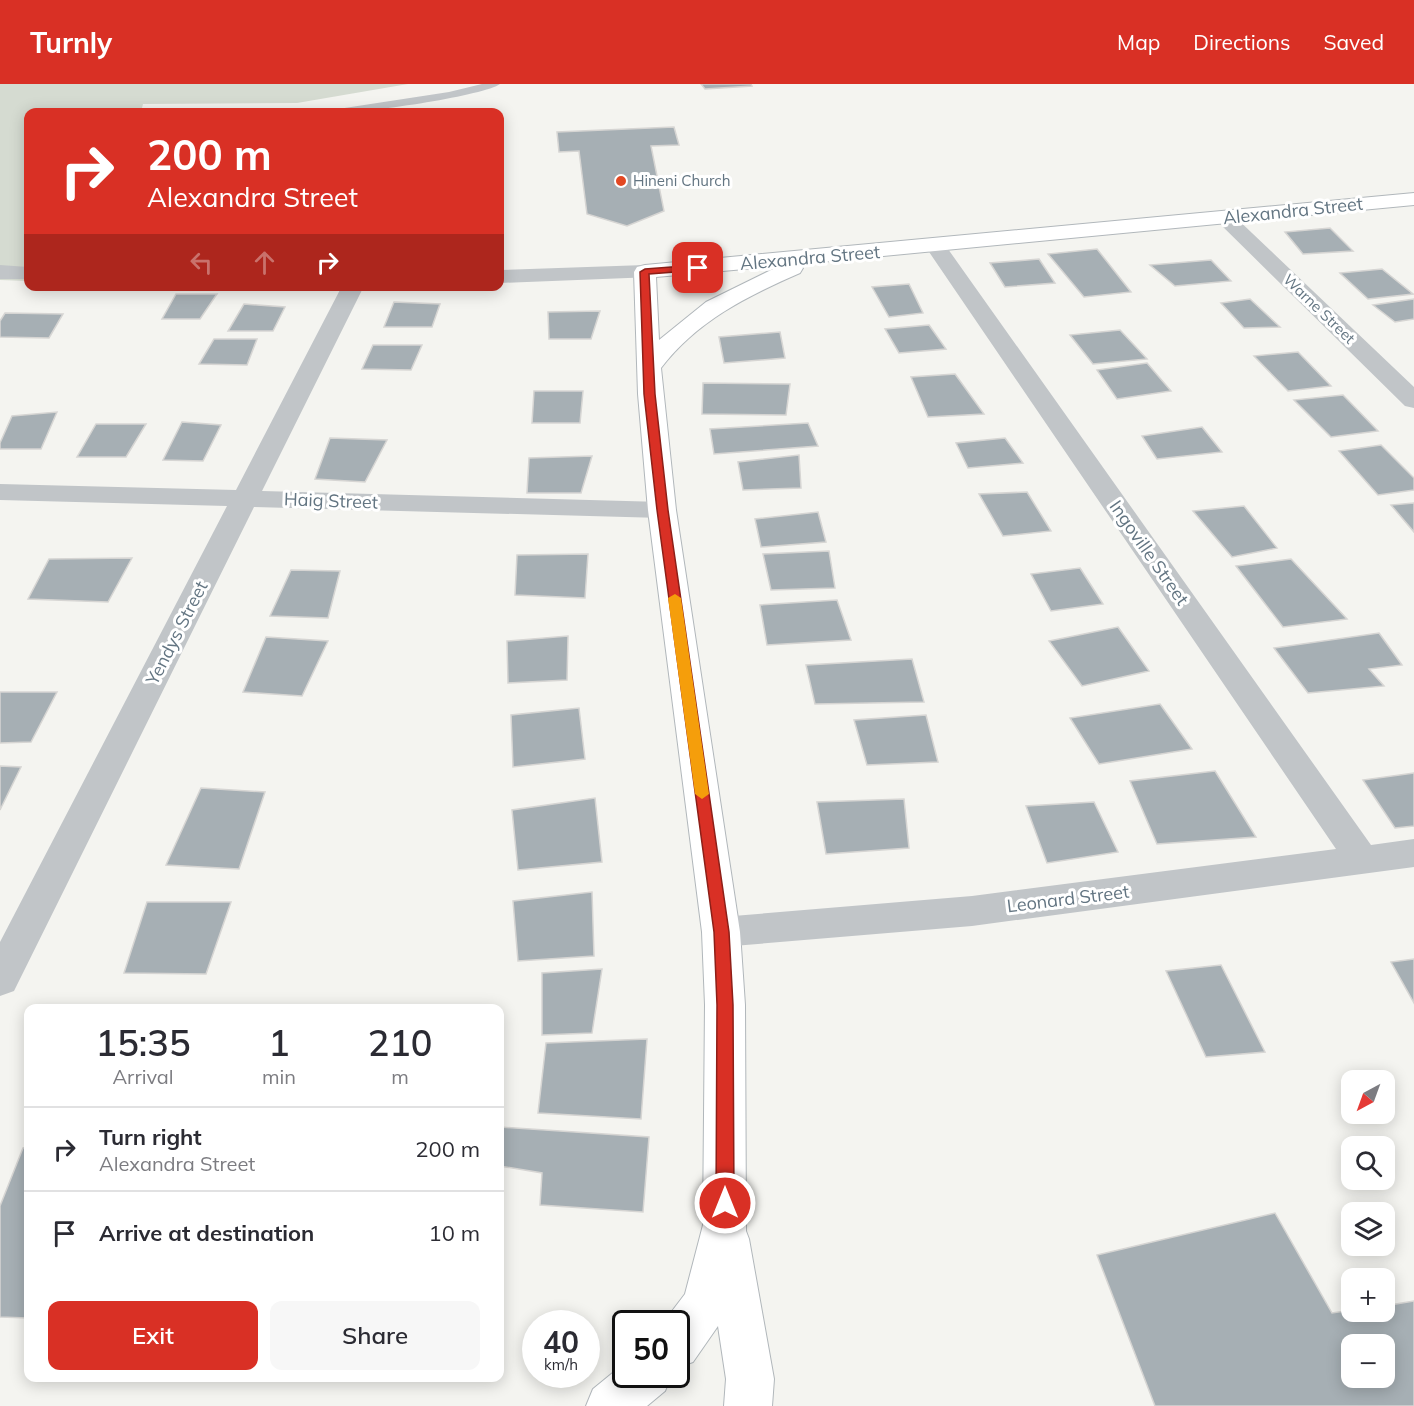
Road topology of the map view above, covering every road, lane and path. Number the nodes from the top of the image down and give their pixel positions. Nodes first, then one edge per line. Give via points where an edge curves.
1 (495, 84) edge
2 (364, 108) edge
3 (1414, 199) edge
4 (1225, 218) junction
5 (936, 246) junction
6 (815, 257) junction
7 (0, 272) edge
8 (645, 272) junction
9 (24, 273) edge
10 (504, 277) edge
11 (351, 291) edge
12 (650, 366) junction
13 (1414, 401) edge
14 (0, 492) edge
15 (246, 499) junction
16 (662, 510) junction
17 (1414, 853) edge
18 (1362, 860) junction
19 (721, 932) junction
20 (0, 980) edge
21 (725, 1225) junction
22 (690, 1326) edge
23 (632, 1388) edge
24 (612, 1406) edge
25 (748, 1406) edge

1 - 2 lane
3 - 4 main road, Alexandra Street
4 - 5 main road, Alexandra Street
4 - 13 street, Warne Street
5 - 6 main road, Alexandra Street
5 - 18 street, Ingoville Street
6 - 8 main road, Alexandra Street
6 - 12 main road via 704,313 672,338
7 - 9 street
8 - 10 street
8 - 12 main road
11 - 15 street, Yendys Street
12 - 16 main road
14 - 15 street, Haig Street
15 - 16 street, Haig Street
15 - 20 street, Yendys Street
16 - 19 main road
17 - 18 street, Leonard Street
18 - 19 street, Leonard Street via 972,911
19 - 21 main road
21 - 22 main road via 705,1305
21 - 25 main road via 750,1379
23 - 24 main road

